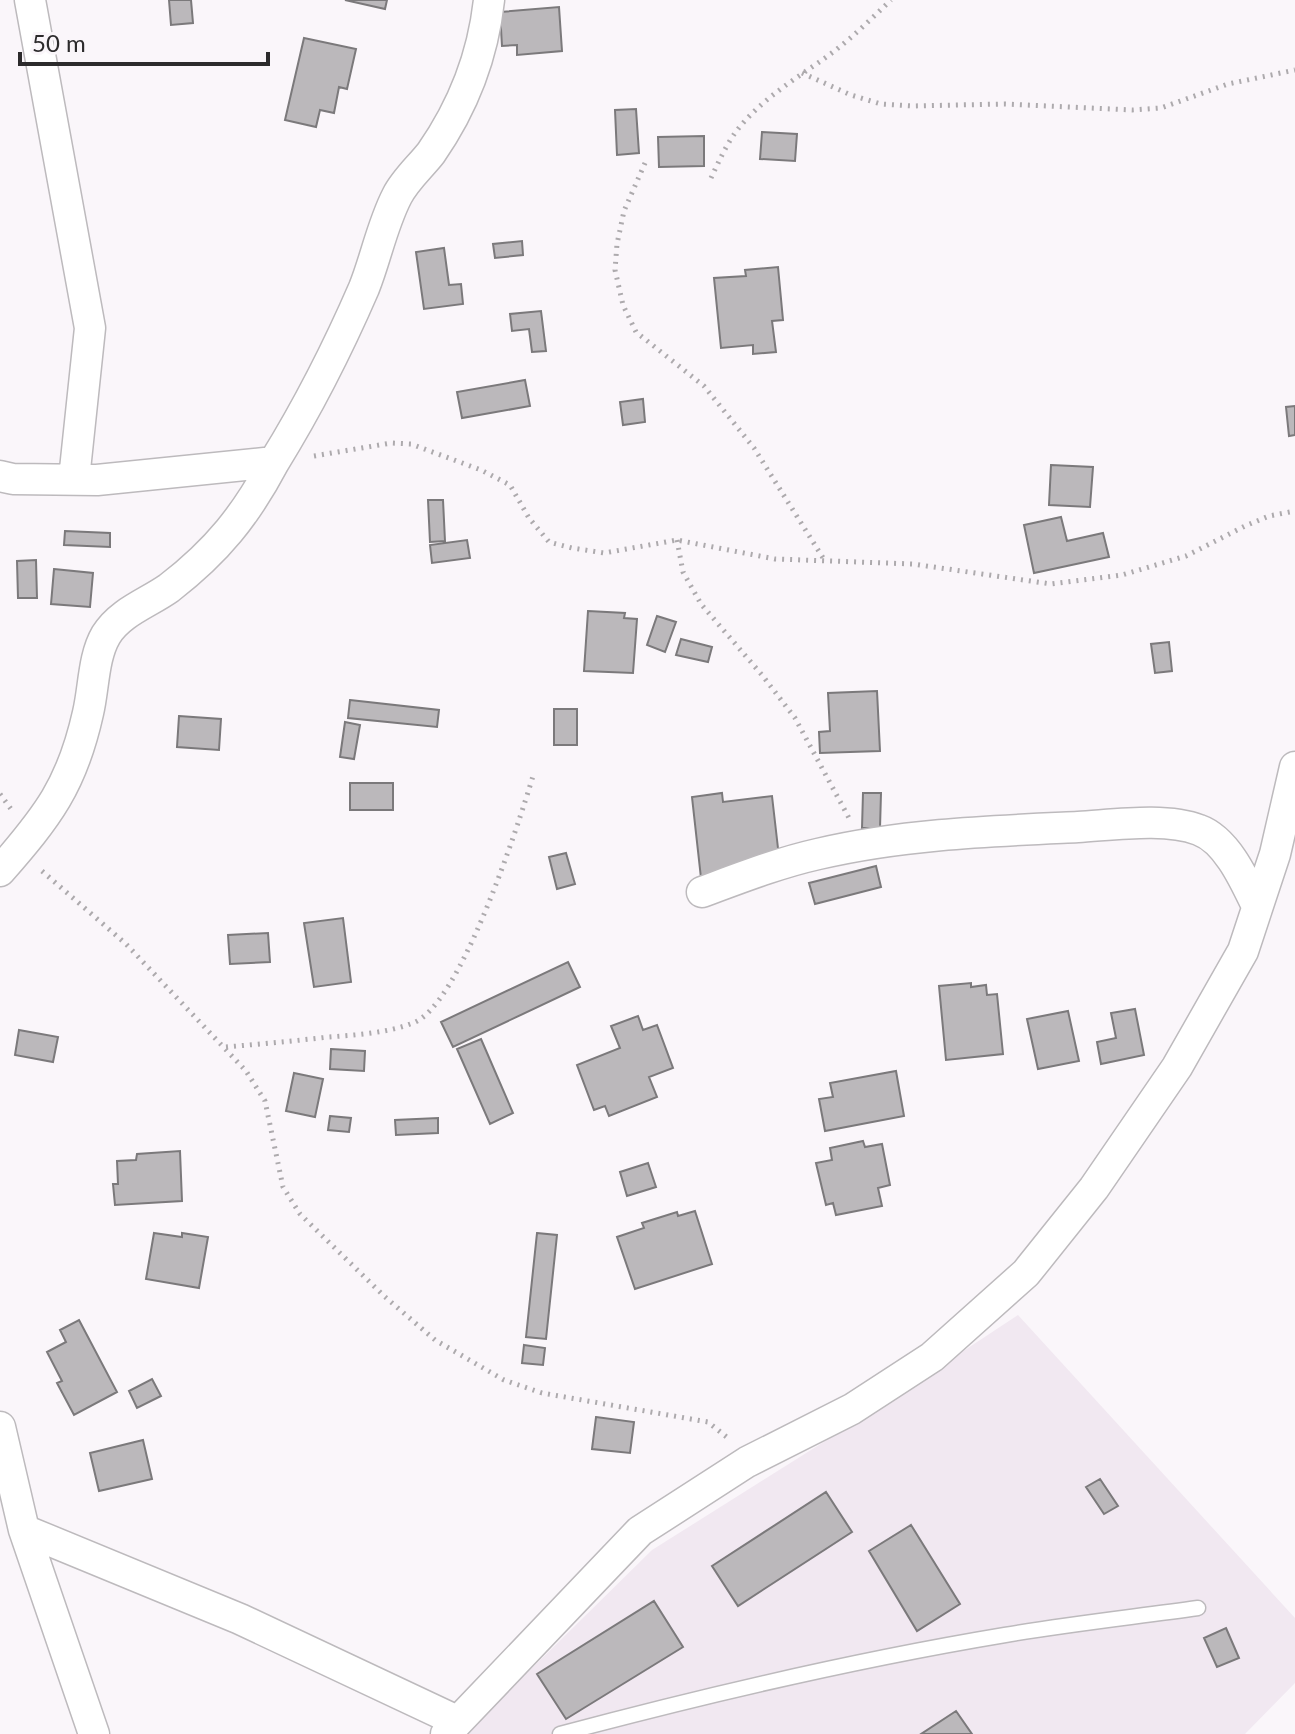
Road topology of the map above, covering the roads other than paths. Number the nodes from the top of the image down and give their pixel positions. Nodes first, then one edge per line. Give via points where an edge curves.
1 (30, 0) edge
2 (489, 0) edge
3 (274, 462) junction
4 (0, 476) edge
5 (74, 479) junction
6 (1295, 767) edge
7 (9, 860) edge
8 (702, 892) dead end
9 (1257, 906) junction
10 (0, 1427) edge
11 (24, 1530) junction
12 (1198, 1608) dead end
13 (452, 1728) edge
14 (94, 1734) edge
15 (560, 1734) edge

1 - 5 street via 90,328
2 - 3 street via 474,71 455,117 398,193 365,286 308,407
3 - 5 street
3 - 7 street via 241,520 220,544 108,632 69,778 50,811
4 - 5 street
6 - 9 street
8 - 9 street via 769,867 864,845 1143,824 1202,830 1239,869
9 - 13 street via 1243,951 1177,1067 1094,1188 1026,1273 932,1357 852,1409 747,1462 640,1531
10 - 11 street
11 - 13 street via 240,1619
11 - 14 street
12 - 15 lane via 892,1657

